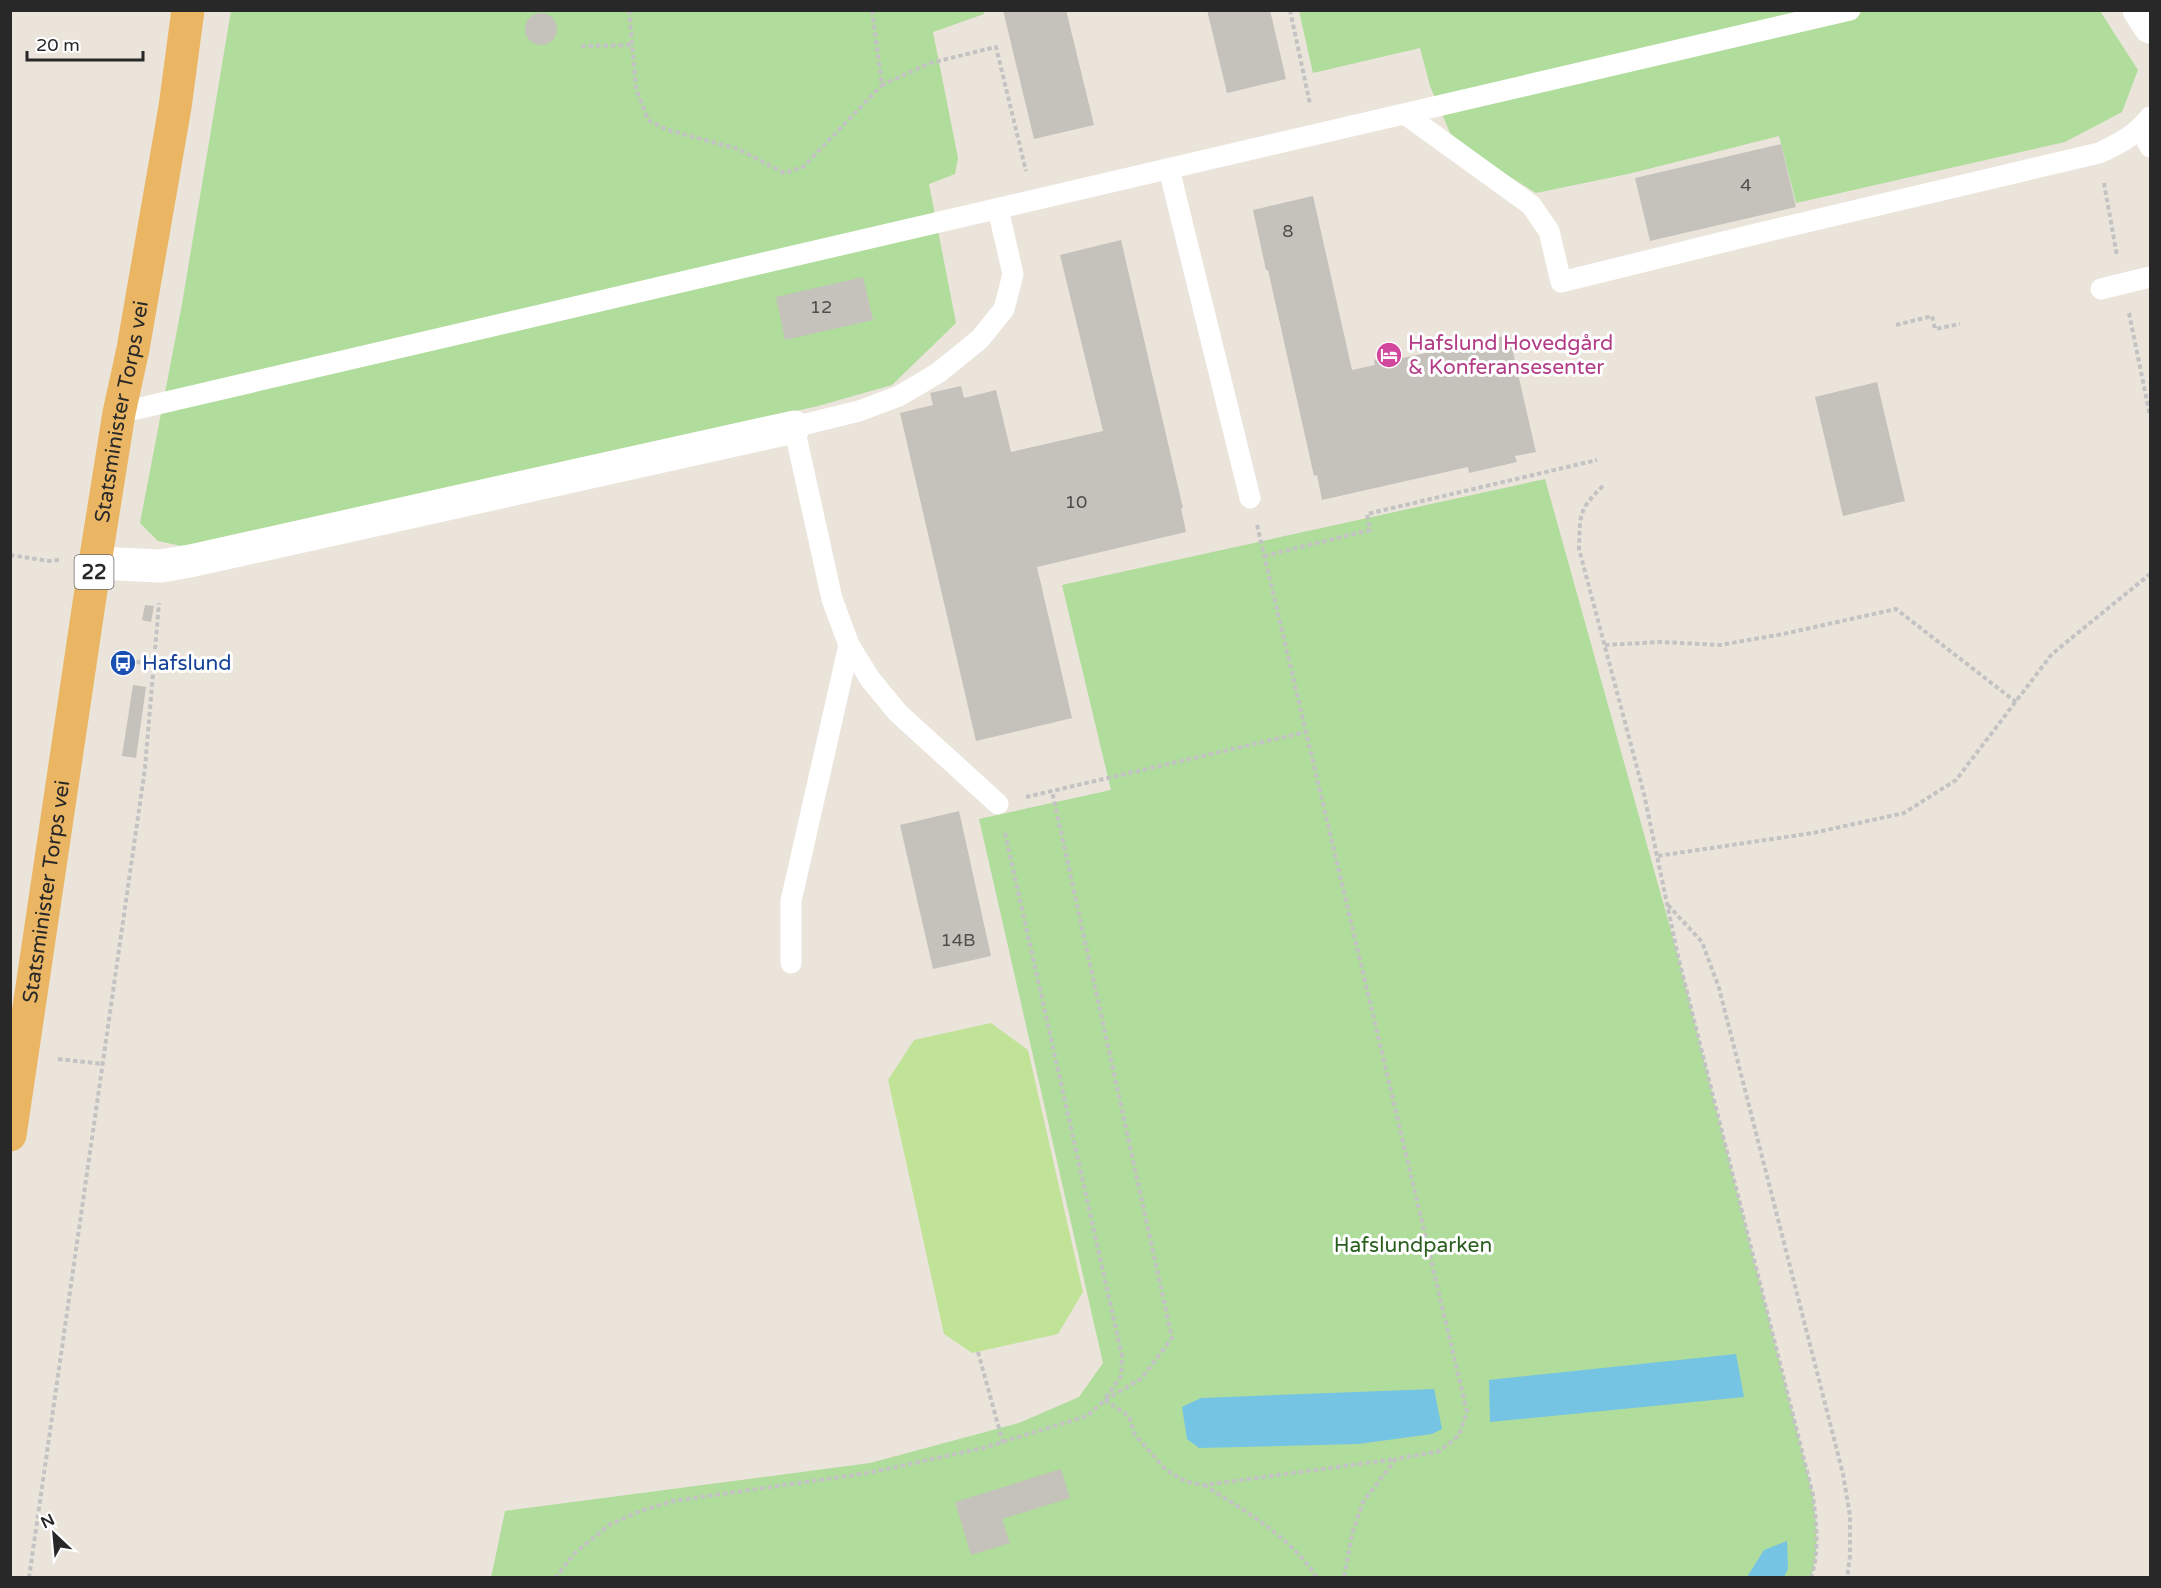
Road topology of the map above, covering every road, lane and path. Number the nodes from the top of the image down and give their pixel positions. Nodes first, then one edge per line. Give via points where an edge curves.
1 (188, 10) edge
2 (629, 10) edge
3 (872, 10) edge
4 (1290, 10) edge
5 (1850, 10) edge
6 (2139, 10) edge
7 (2151, 27) edge
8 (581, 45) dead end
9 (632, 45) junction
10 (882, 86) junction
11 (1405, 114) junction
12 (2147, 131) edge
13 (1316, 134) junction
14 (1169, 169) junction
15 (1033, 201) junction
16 (998, 209) junction
17 (2151, 277) edge
18 (2101, 289) dead end
19 (1960, 324) dead end
20 (1896, 325) dead end
21 (119, 412) junction
22 (794, 427) junction
23 (1597, 460) dead end
24 (1603, 486) dead end
25 (1252, 506) joint
26 (10, 555) edge
27 (1264, 556) junction
28 (80, 561) junction
29 (161, 566) junction
30 (2151, 574) edge
31 (849, 645) junction
32 (1605, 645) junction
33 (136, 662) dead end
34 (154, 664) junction
35 (2016, 702) junction
36 (1306, 732) junction
37 (1052, 791) junction
38 (999, 804) junction
39 (1657, 856) junction
40 (1667, 904) junction
41 (791, 963) dead end
42 (16, 1055) edge
43 (103, 1064) junction
44 (10, 1135) edge
45 (978, 1352) dead end
46 (1105, 1400) junction
47 (1003, 1443) junction
48 (1396, 1459) junction
49 (1204, 1485) junction
50 (28, 1578) edge
51 (555, 1578) edge
52 (1317, 1578) edge
53 (1344, 1578) edge
54 (1811, 1578) edge
55 (1847, 1578) edge

1 - 21 highway, Statsminister Torps vei / 22 via 173,118
2 - 9 path
3 - 10 path
4 - 13 path
5 - 11 lane
6 - 7 street
8 - 9 path
9 - 10 path via 636,88 648,120 668,130 738,149 784,173 803,167
10 - 15 path via 930,63 996,47
11 - 12 lane via 1531,205 1549,231 1562,282 2099,153
11 - 13 lane
13 - 14 lane
14 - 15 lane
14 - 25 lane
15 - 16 lane
16 - 21 lane
16 - 22 lane via 1013,274 1004,309 980,339 938,373 899,396 859,411
17 - 18 lane
19 - 20 path via 1935,329 1932,316
21 - 28 highway, Statsminister Torps vei / 22
22 - 29 street
22 - 31 lane via 832,599
23 - 27 path via 1367,514 1370,530
24 - 32 path via 1586,502 1580,521 1580,549
25 - 27 path
26 - 28 path
27 - 36 path
28 - 29 street
28 - 42 highway, Statsminister Torps vei / 22
29 - 34 path
30 - 35 path via 2052,654
31 - 38 lane via 898,713
31 - 41 lane via 791,901
32 - 35 path via 1720,645 1896,609
32 - 39 path
33 - 34 path
34 - 43 path via 145,768
35 - 39 path via 1956,780 1904,813 1813,833
36 - 37 path
36 - 48 path via 1467,1412 1459,1435 1440,1451
37 - 38 path
37 - 46 path via 1172,1338 1142,1378
38 - 46 path via 1122,1356 1121,1376
39 - 40 path
40 - 54 path via 1813,1495 1817,1532
40 - 55 path via 1702,942 1725,1010 1843,1474 1850,1516
42 - 43 path
42 - 44 highway, Statsminister Torps vei / 22
43 - 50 path
45 - 47 path
46 - 47 path via 1087,1416
46 - 49 path via 1129,1416 1135,1435 1166,1470 1187,1482
47 - 51 path via 868,1473 673,1501 609,1524 574,1552
48 - 49 path
48 - 53 path via 1363,1502
49 - 52 path via 1283,1538

